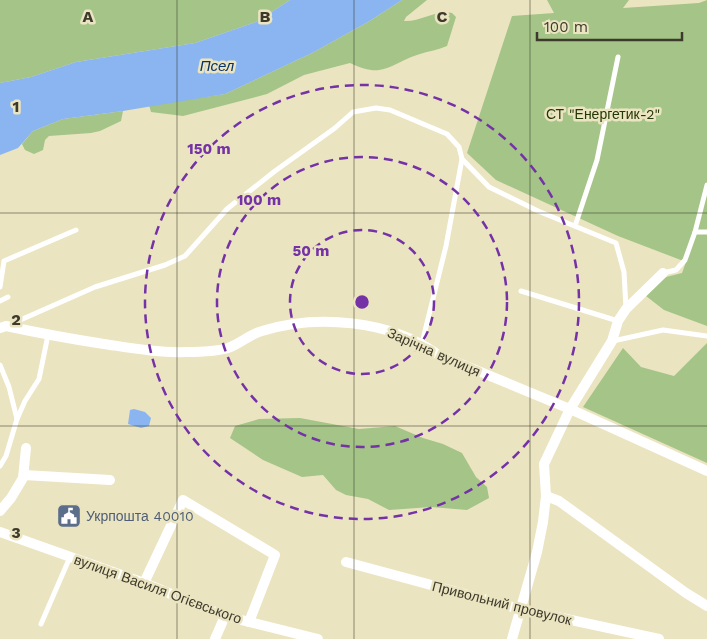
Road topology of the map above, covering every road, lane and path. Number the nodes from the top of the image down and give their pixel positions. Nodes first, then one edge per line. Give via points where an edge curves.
1 (618, 56) dead end
2 (462, 159) junction
3 (707, 185) edge
4 (575, 226) junction
5 (76, 230) dead end
6 (695, 232) junction
7 (707, 232) edge
8 (663, 273) joint
9 (0, 288) edge
10 (521, 291) dead end
11 (8, 297) dead end
12 (0, 301) edge
13 (626, 308) junction
14 (618, 322) junction
15 (3, 327) edge
16 (48, 335) junction
17 (707, 336) edge
18 (612, 341) junction
19 (422, 343) junction
20 (0, 365) edge
21 (570, 410) junction
22 (17, 419) junction
23 (26, 448) dead end
24 (0, 466) edge
25 (707, 471) edge
26 (24, 475) junction
27 (110, 480) dead end
28 (546, 496) junction
29 (0, 511) edge
30 (0, 532) edge
31 (70, 556) junction
32 (346, 562) dead end
33 (144, 583) junction
34 (707, 606) edge
35 (520, 609) junction
36 (226, 616) junction
37 (249, 622) junction
38 (41, 624) dead end
39 (215, 639) edge
40 (318, 639) edge
41 (512, 639) edge
42 (659, 639) edge

1 - 4 lane via 597,160
2 - 4 lane via 490,187
2 - 15 lane via 459,147 439,130 390,110 376,108 353,112 227,209 185,256 166,265 95,286
2 - 19 lane via 446,246
3 - 6 lane
4 - 13 lane via 616,243 624,272
5 - 9 lane via 4,261
6 - 7 lane
6 - 8 lane via 685,260 676,270
8 - 13 street
10 - 14 lane
11 - 12 lane
13 - 14 street
14 - 18 street
15 - 16 street, Зарічна вулиця
16 - 19 street, Зарічна вулиця via 156,352 189,352 227,348 260,331 297,323 340,322 385,329
16 - 22 lane via 39,380
17 - 18 lane via 663,330
18 - 21 street
19 - 21 street, Зарічна вулиця via 437,354
20 - 22 lane
21 - 25 street, Зарічна вулиця
21 - 28 street via 544,464
22 - 24 lane
23 - 26 street
26 - 27 street
26 - 29 street
28 - 34 street via 559,501
28 - 35 street via 537,552
30 - 31 street, вулиця Василя Огієвського
31 - 33 street, вулиця Василя Огієвського
31 - 38 lane
32 - 35 street, Привольний провулок
33 - 36 street, вулиця Василя Огієвського
33 - 37 street via 183,500 275,555
35 - 41 street
35 - 42 street, Привольний провулок
36 - 37 street, вулиця Василя Огієвського
36 - 39 street
37 - 40 street, вулиця Василя Огієвського

